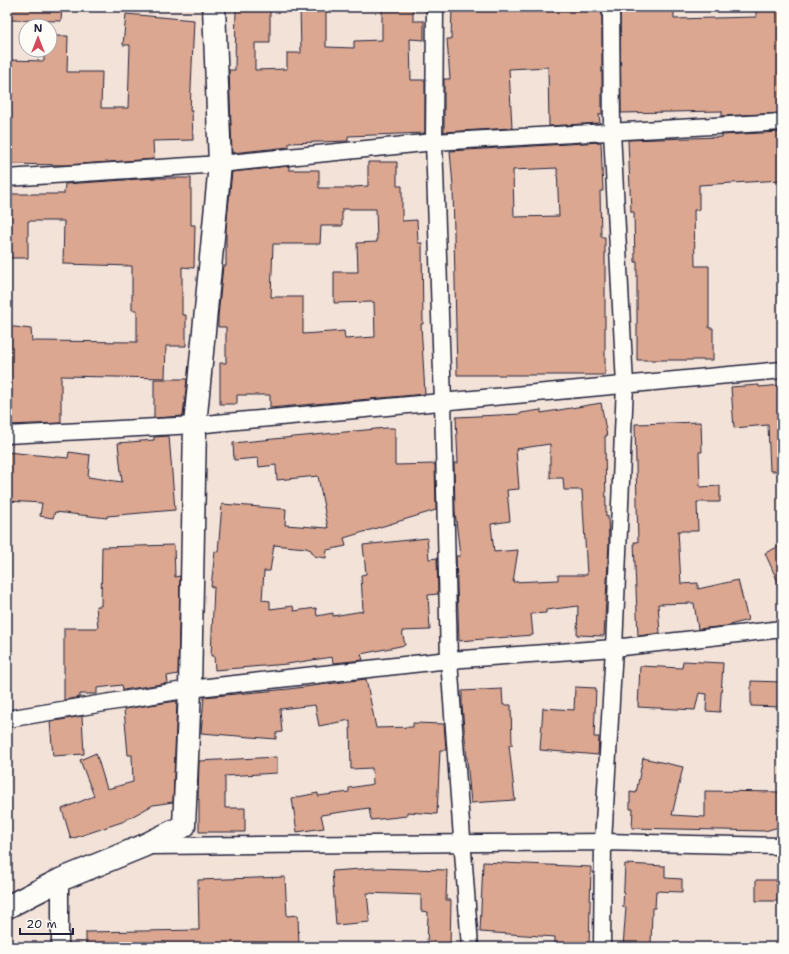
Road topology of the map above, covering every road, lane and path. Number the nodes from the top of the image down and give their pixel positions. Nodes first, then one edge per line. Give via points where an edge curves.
1 (214, 7) edge
2 (436, 7) edge
3 (611, 7) edge
4 (782, 122) edge
5 (612, 132) junction
6 (434, 142) junction
7 (220, 164) junction
8 (7, 178) edge
9 (782, 370) edge
10 (625, 386) junction
11 (443, 401) junction
12 (195, 425) junction
13 (7, 435) edge
14 (782, 629) edge
15 (614, 648) junction
16 (449, 660) junction
17 (190, 689) junction
18 (7, 719) edge
19 (603, 842) junction
20 (462, 844) junction
21 (142, 846) junction
22 (782, 846) edge
23 (60, 880) junction
24 (7, 907) edge
25 (60, 947) edge
26 (470, 947) edge
27 (602, 947) edge

1 - 7 street
2 - 6 street
3 - 5 street
4 - 5 street
5 - 6 street
5 - 10 street
6 - 7 street
6 - 11 street
7 - 8 street
7 - 12 street
9 - 10 street
10 - 11 street
10 - 15 street
11 - 12 street
11 - 16 street
12 - 13 street
12 - 17 street
14 - 15 street
15 - 16 street
15 - 19 street
16 - 17 street
16 - 20 street
17 - 18 street
17 - 21 street via 184,826
19 - 20 street
19 - 22 street
19 - 27 street
20 - 21 street
20 - 26 street
21 - 23 street
23 - 24 street
23 - 25 street

